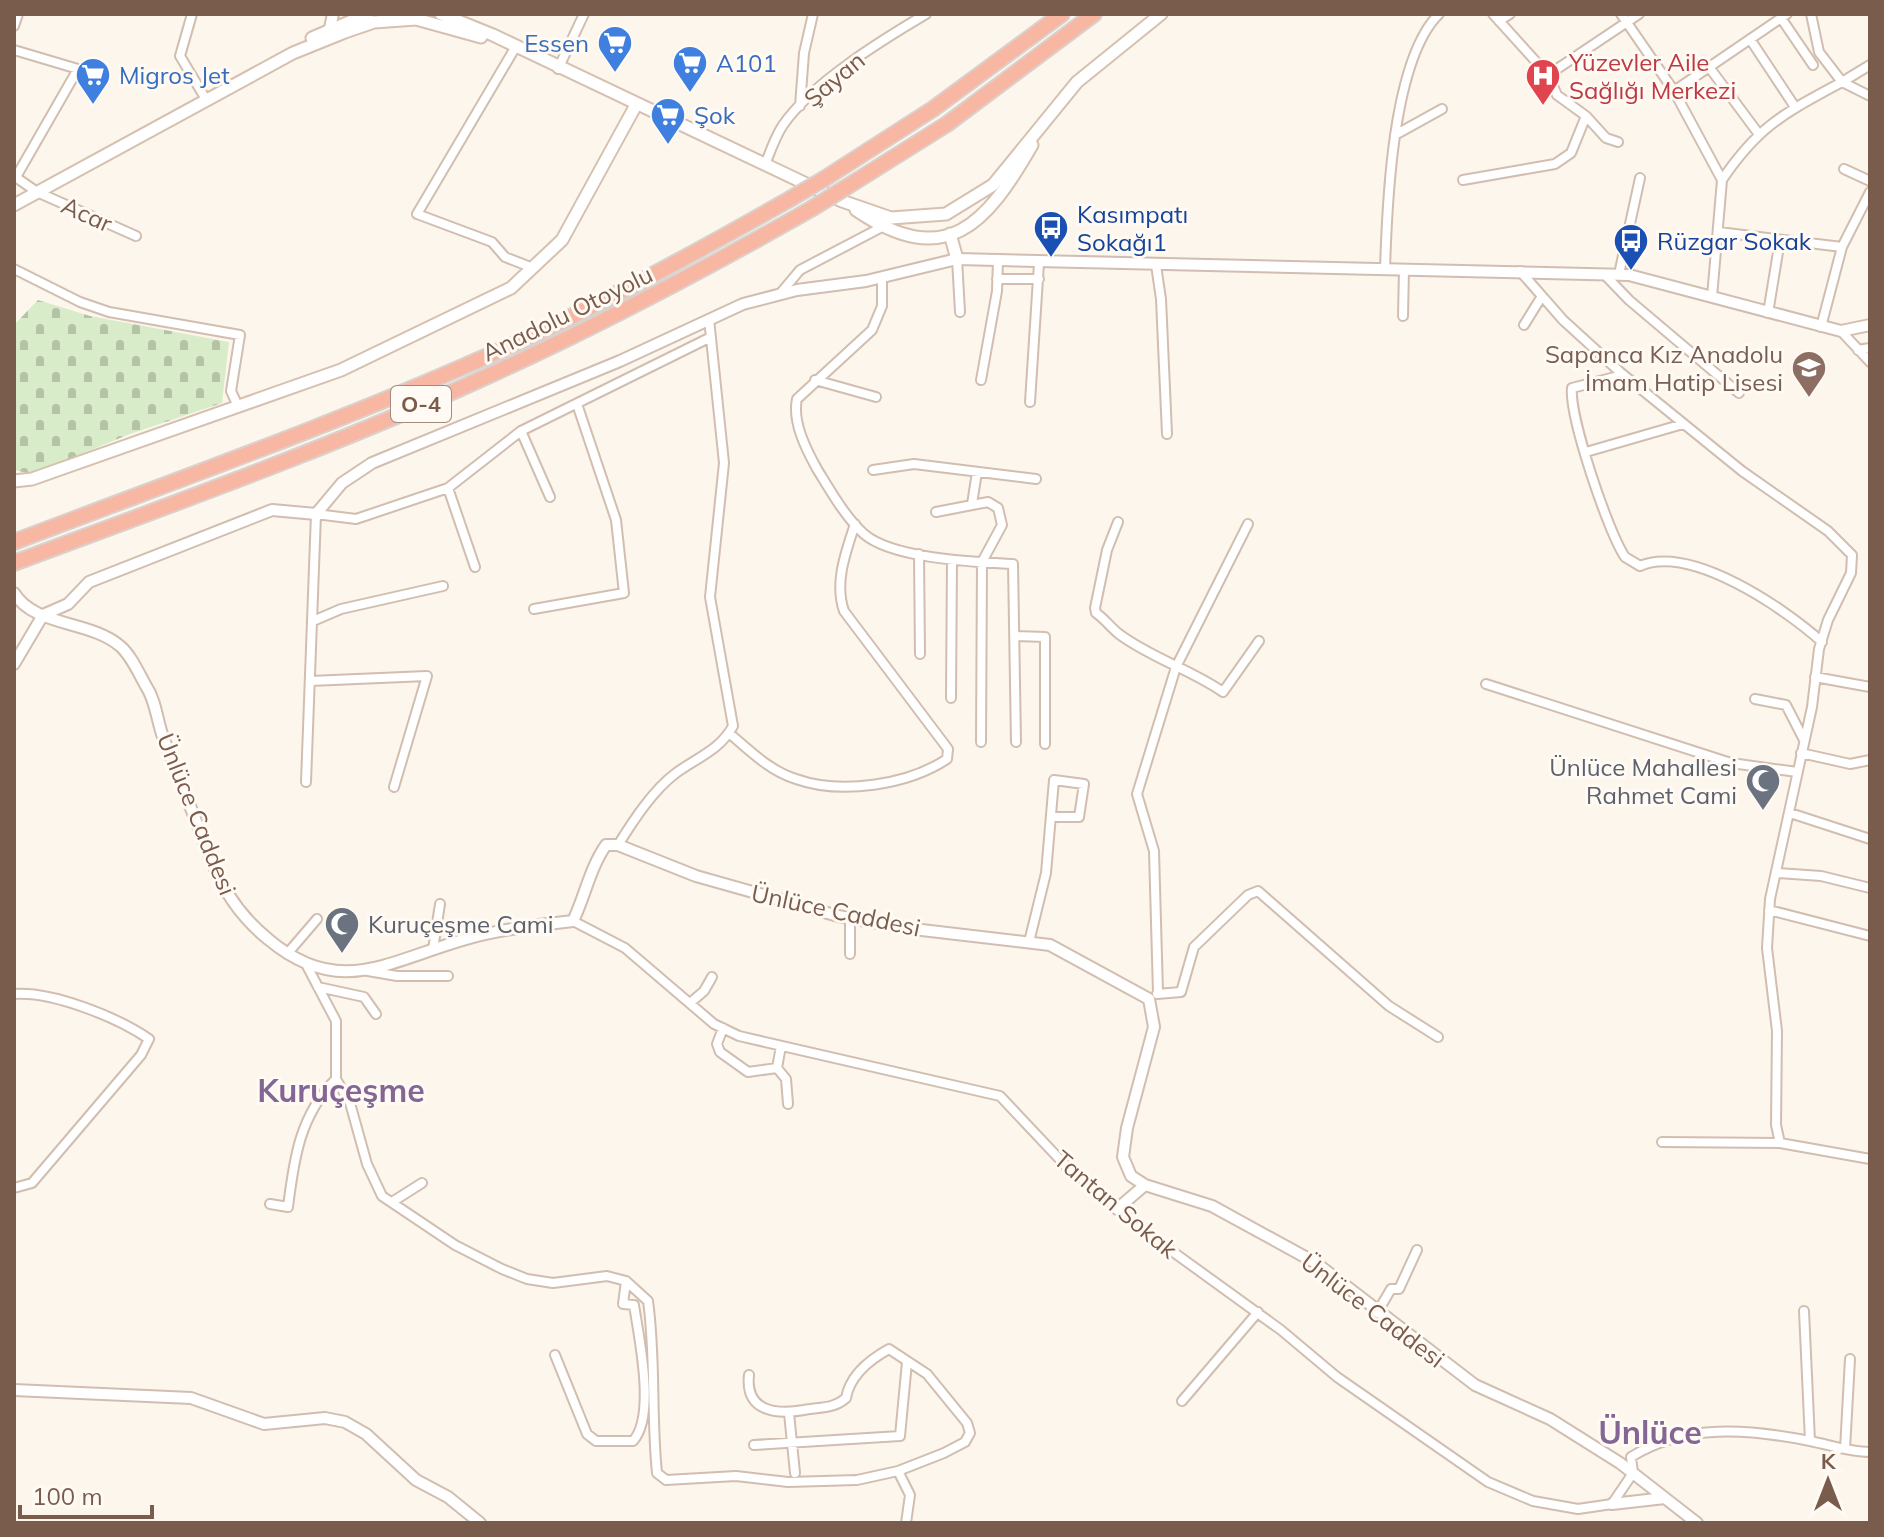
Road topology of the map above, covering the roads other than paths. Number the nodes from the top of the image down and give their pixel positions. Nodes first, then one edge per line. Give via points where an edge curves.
1 (18, 14) edge
2 (192, 14) edge
3 (333, 14) edge
4 (366, 14) edge
5 (441, 14) edge
6 (584, 14) edge
7 (813, 14) edge
8 (926, 14) edge
9 (1062, 14) edge
10 (1094, 14) edge
11 (1161, 14) edge
12 (1439, 14) edge
13 (1510, 14) edge
14 (1639, 14) edge
15 (1811, 14) edge
16 (1784, 15) edge
17 (1496, 18) edge
18 (1624, 18) edge
19 (382, 21) junction
20 (14, 26) edge
21 (360, 27) junction
22 (330, 28) junction
23 (1750, 39) junction
24 (515, 48) junction
25 (14, 50) edge
26 (293, 53) junction
27 (1813, 65) dead end
28 (1870, 65) edge
29 (1709, 67) junction
30 (558, 69) junction
31 (1548, 75) junction
32 (1842, 82) junction
33 (1674, 91) junction
34 (1870, 96) edge
35 (207, 101) junction
36 (636, 105) junction
37 (800, 106) junction
38 (1795, 107) junction
39 (1442, 109) dead end
40 (1051, 113) junction
41 (1586, 116) junction
42 (1758, 133) junction
43 (1395, 135) junction
44 (1618, 142) dead end
45 (765, 165) junction
46 (1844, 169) dead end
47 (15, 177) edge
48 (1640, 178) dead end
49 (1463, 180) dead end
50 (1722, 180) junction
51 (1870, 181) edge
52 (37, 192) junction
53 (1870, 192) edge
54 (843, 194) junction
55 (14, 205) edge
56 (943, 215) junction
57 (882, 227) junction
58 (1719, 232) junction
59 (955, 233) junction
60 (136, 236) dead end
61 (933, 238) junction
62 (1780, 240) junction
63 (1842, 247) junction
64 (957, 259) junction
65 (998, 260) junction
66 (1039, 263) junction
67 (1156, 265) junction
68 (534, 268) junction
69 (14, 269) edge
70 (1385, 269) junction
71 (1404, 269) junction
72 (1519, 270) junction
73 (1603, 274) junction
74 (1619, 274) junction
75 (882, 277) junction
76 (997, 279) junction
77 (1039, 279) junction
78 (778, 296) junction
79 (1542, 296) junction
80 (1712, 297) junction
81 (960, 312) dead end
82 (1768, 313) junction
83 (1403, 316) dead end
84 (709, 319) junction
85 (1524, 325) dead end
86 (1870, 325) edge
87 (1821, 327) junction
88 (1841, 331) junction
89 (711, 337) junction
90 (1870, 348) edge
91 (1858, 350) junction
92 (1870, 362) edge
93 (1623, 375) junction
94 (815, 380) junction
95 (981, 380) dead end
96 (1739, 393) dead end
97 (876, 397) dead end
98 (1030, 402) dead end
99 (237, 404) junction
100 (577, 404) junction
101 (1683, 424) junction
102 (521, 431) junction
103 (1167, 434) dead end
104 (1586, 452) junction
105 (873, 470) dead end
106 (977, 472) junction
107 (1036, 479) dead end
108 (14, 481) edge
109 (448, 488) junction
110 (550, 497) dead end
111 (972, 504) junction
112 (936, 512) dead end
113 (316, 514) junction
114 (1118, 522) dead end
115 (855, 524) junction
116 (1248, 524) dead end
117 (14, 542) edge
118 (919, 554) junction
119 (952, 560) junction
120 (982, 562) junction
121 (14, 563) edge
122 (475, 567) dead end
123 (443, 586) dead end
124 (14, 593) edge
125 (534, 609) dead end
126 (43, 615) junction
127 (313, 621) junction
128 (1016, 636) junction
129 (1259, 641) dead end
130 (1822, 642) junction
131 (920, 654) dead end
132 (14, 664) edge
133 (1176, 667) junction
134 (1815, 677) junction
135 (310, 681) junction
136 (1486, 684) dead end
137 (1870, 687) edge
138 (951, 698) dead end
139 (1755, 699) dead end
140 (729, 733) junction
141 (1804, 741) junction
142 (981, 742) dead end
143 (1016, 742) dead end
144 (1045, 744) dead end
145 (1801, 753) junction
146 (1870, 760) edge
147 (1797, 772) junction
148 (306, 782) dead end
149 (394, 787) dead end
150 (1790, 813) junction
151 (1052, 817) junction
152 (1870, 839) edge
153 (618, 845) junction
154 (1777, 873) junction
155 (1870, 888) edge
156 (440, 904) dead end
157 (1769, 910) junction
158 (850, 918) junction
159 (317, 919) dead end
160 (573, 921) junction
161 (1870, 936) edge
162 (1029, 942) junction
163 (433, 949) junction
164 (287, 954) junction
165 (850, 954) dead end
166 (307, 966) junction
167 (363, 970) junction
168 (448, 976) dead end
169 (712, 977) dead end
170 (318, 987) junction
171 (14, 994) edge
172 (1154, 996) junction
173 (690, 1003) junction
174 (376, 1014) dead end
175 (723, 1028) junction
176 (1438, 1037) dead end
177 (781, 1046) junction
178 (777, 1068) junction
179 (336, 1079) junction
180 (788, 1104) dead end
181 (1662, 1142) dead end
182 (1780, 1143) junction
183 (1870, 1159) edge
184 (422, 1183) dead end
185 (1145, 1185) junction
186 (14, 1188) edge
187 (392, 1202) junction
188 (270, 1204) dead end
189 (1117, 1209) junction
190 (1417, 1250) dead end
191 (626, 1281) junction
192 (1804, 1311) dead end
193 (1258, 1312) junction
194 (1377, 1313) junction
195 (555, 1355) dead end
196 (1850, 1359) dead end
197 (907, 1362) junction
198 (749, 1375) dead end
199 (14, 1390) edge
200 (1182, 1401) dead end
201 (789, 1413) junction
202 (1810, 1441) junction
203 (793, 1444) junction
204 (754, 1445) dead end
205 (1845, 1449) junction
206 (1870, 1452) edge
207 (898, 1471) junction
208 (795, 1473) dead end
209 (1633, 1473) junction
210 (1665, 1498) junction
211 (1612, 1504) junction
212 (480, 1523) edge
213 (906, 1523) edge
214 (1697, 1523) edge

1 - 20 street
2 - 35 street via 180,56
3 - 22 street
4 - 19 street
4 - 21 street
4 - 22 main road
5 - 24 main road
6 - 30 street
7 - 37 street
8 - 37 street, Şayan via 874,46
9 - 117 highway, Anadolu Otoyolu / O-4, bridge via 933,109 824,179 642,281 484,357 291,438
10 - 54 highway, Anadolu Otoyolu / O-4
11 - 40 main road via 1077,82
12 - 43 street via 1426,27
13 - 17 street
14 - 18 street
15 - 32 street via 1819,52
16 - 23 street
16 - 27 street
17 - 31 street
18 - 31 street
18 - 33 street
19 - 21 main road
19 - 24 main road via 431,21
21 - 26 main road
22 - 26 main road
23 - 29 street
23 - 38 street
24 - 30 main road
24 - 68 street via 417,214 492,242 505,257
25 - 47 street via 78,69
26 - 35 main road
28 - 32 street
29 - 33 street
29 - 42 street
30 - 36 main road
31 - 41 street via 1557,95
32 - 34 street
32 - 38 street
33 - 50 street
35 - 52 main road
36 - 45 main road
36 - 68 main road via 579,215
37 - 45 street, Şayan via 778,134
38 - 42 street
39 - 43 street
40 - 56 main road via 993,185
40 - 59 main road via 1018,170 977,223
41 - 44 street via 1606,138
41 - 49 street via 1571,153 1555,164
42 - 50 street
43 - 70 street
45 - 54 main road
46 - 51 street
47 - 52 street, Acar
48 - 74 street
50 - 58 street
52 - 55 main road
52 - 60 street, Acar
53 - 63 street
54 - 56 main road via 891,218
54 - 57 main road
54 - 121 highway, Anadolu Otoyolu / O-4, bridge via 649,299 491,375
56 - 59 main road via 955,218
56 - 61 main road
57 - 61 main road via 912,238
57 - 78 street via 800,270
58 - 62 street
58 - 80 street
59 - 61 main road
59 - 64 main road
62 - 63 street
62 - 82 street
63 - 87 street
64 - 65 street
64 - 75 street
64 - 81 street
65 - 66 street
65 - 76 street
66 - 67 street
66 - 77 street
67 - 70 street
67 - 103 street
68 - 99 main road via 511,288 341,370
69 - 99 street via 109,312 240,335 231,391
70 - 71 street
71 - 72 street
71 - 83 street
72 - 73 street
72 - 79 street
73 - 74 street
73 - 96 street
74 - 80 street
75 - 78 street
75 - 94 street via 882,306 872,330
76 - 77 street
76 - 95 street
77 - 98 street
78 - 84 street
79 - 85 street
79 - 93 street
80 - 82 street
82 - 87 street
84 - 89 street
84 - 113 street via 372,463 342,483
86 - 88 street
87 - 88 street
88 - 91 street
89 - 100 street
89 - 140 street via 724,463 710,597 731,704
90 - 91 street
91 - 92 street
93 - 101 street
93 - 104 street via 1572,388
94 - 97 street
94 - 115 street via 797,399 800,430 815,466
99 - 108 main road
100 - 102 street
100 - 125 street via 616,520 624,593
101 - 104 street
101 - 130 street via 1828,531 1852,555 1848,580
102 - 109 street
102 - 110 street
104 - 130 street via 1625,557 1640,566 1654,559 1734,580
105 - 106 street via 914,464
106 - 107 street
106 - 111 street
109 - 113 street via 356,519
109 - 122 street
111 - 112 street
111 - 120 street via 988,502 998,508 1002,525
113 - 126 street via 272,510 89,582 68,604
113 - 127 street
114 - 133 street via 1101,574 1096,613
115 - 118 street via 877,541
115 - 140 street via 841,572 844,611 948,749 947,759 922,773 882,783 810,783 763,762
116 - 133 street
118 - 119 street
118 - 131 street
119 - 120 street
119 - 138 street
120 - 128 street via 1013,564
120 - 142 street
123 - 127 street via 341,609
124 - 126 street, Ünlüce Caddesi via 20,603
126 - 132 street
126 - 164 street, Ünlüce Caddesi via 93,629 122,647 151,694 219,881 236,908
127 - 135 street
128 - 143 street
128 - 144 street via 1045,637
129 - 133 street via 1223,692 1194,672
130 - 134 street
133 - 172 street via 1137,794 1154,851
134 - 137 street
134 - 141 street
135 - 148 street
135 - 149 street via 427,676
136 - 147 street via 1731,763
139 - 141 street via 1786,705
140 - 153 street via 675,774
141 - 145 street
145 - 146 street via 1850,764
145 - 147 street
147 - 150 street
150 - 152 street
150 - 154 street
151 - 151 street via 1079,817 1084,784 1054,780
151 - 162 street via 1046,873
153 - 158 street, Ünlüce Caddesi via 696,876
153 - 160 street via 606,845 599,855
154 - 155 street via 1821,876
154 - 157 street
156 - 163 street
157 - 161 street
157 - 182 street
158 - 162 street, Ünlüce Caddesi
158 - 165 street
159 - 164 street
160 - 163 street, Ünlüce Caddesi via 507,929
160 - 173 street, Tantan Sokak via 625,948
162 - 172 street, Ünlüce Caddesi via 1064,951
163 - 167 street, Ünlüce Caddesi
164 - 166 street, Ünlüce Caddesi
166 - 167 street, Ünlüce Caddesi
166 - 170 street
167 - 168 street
169 - 173 street
170 - 174 street via 364,997
170 - 179 street via 336,1021
171 - 186 street via 35,993 126,1024 149,1039 32,1183
172 - 176 street via 1181,992 1194,947 1258,891 1389,1006
172 - 185 street via 1154,1027 1123,1157 1131,1176
173 - 175 street, Tantan Sokak
175 - 177 street, Tantan Sokak
175 - 178 street via 717,1044 730,1059 748,1072
177 - 178 street
177 - 189 street, Tantan Sokak via 1000,1096 1066,1166
178 - 180 street via 786,1079
179 - 187 street via 350,1103 367,1164 382,1196
179 - 188 street via 322,1093 298,1138 288,1207
181 - 182 street
182 - 183 street
184 - 187 street
185 - 189 street
185 - 194 street, Ünlüce Caddesi via 1212,1206 1316,1263
187 - 191 street via 455,1245 527,1279 553,1283 607,1276
189 - 193 street, Tantan Sokak
190 - 194 street via 1399,1289 1391,1289
191 - 195 street via 621,1297 623,1304 634,1305 644,1384 643,1419 633,1441 596,1441 587,1434
191 - 207 street via 648,1301 657,1473 666,1480 736,1476 814,1482
192 - 202 street
193 - 200 street
193 - 211 street, Tantan Sokak via 1337,1377 1488,1482 1533,1501 1578,1509
194 - 209 street, Ünlüce Caddesi via 1475,1385 1550,1419
196 - 205 street
197 - 201 street via 889,1349 854,1377 839,1404
197 - 203 street via 900,1436
197 - 207 street via 943,1392 970,1433 965,1442
198 - 201 street via 753,1403
199 - 212 street via 191,1398 264,1424 325,1418 345,1422
201 - 203 street
202 - 205 street
202 - 209 street via 1704,1431 1652,1443 1631,1457
203 - 204 street
203 - 208 street
205 - 206 street
207 - 213 street via 910,1495
209 - 210 street, Ünlüce Caddesi
209 - 211 street
210 - 211 street
210 - 214 street, Ünlüce Caddesi

